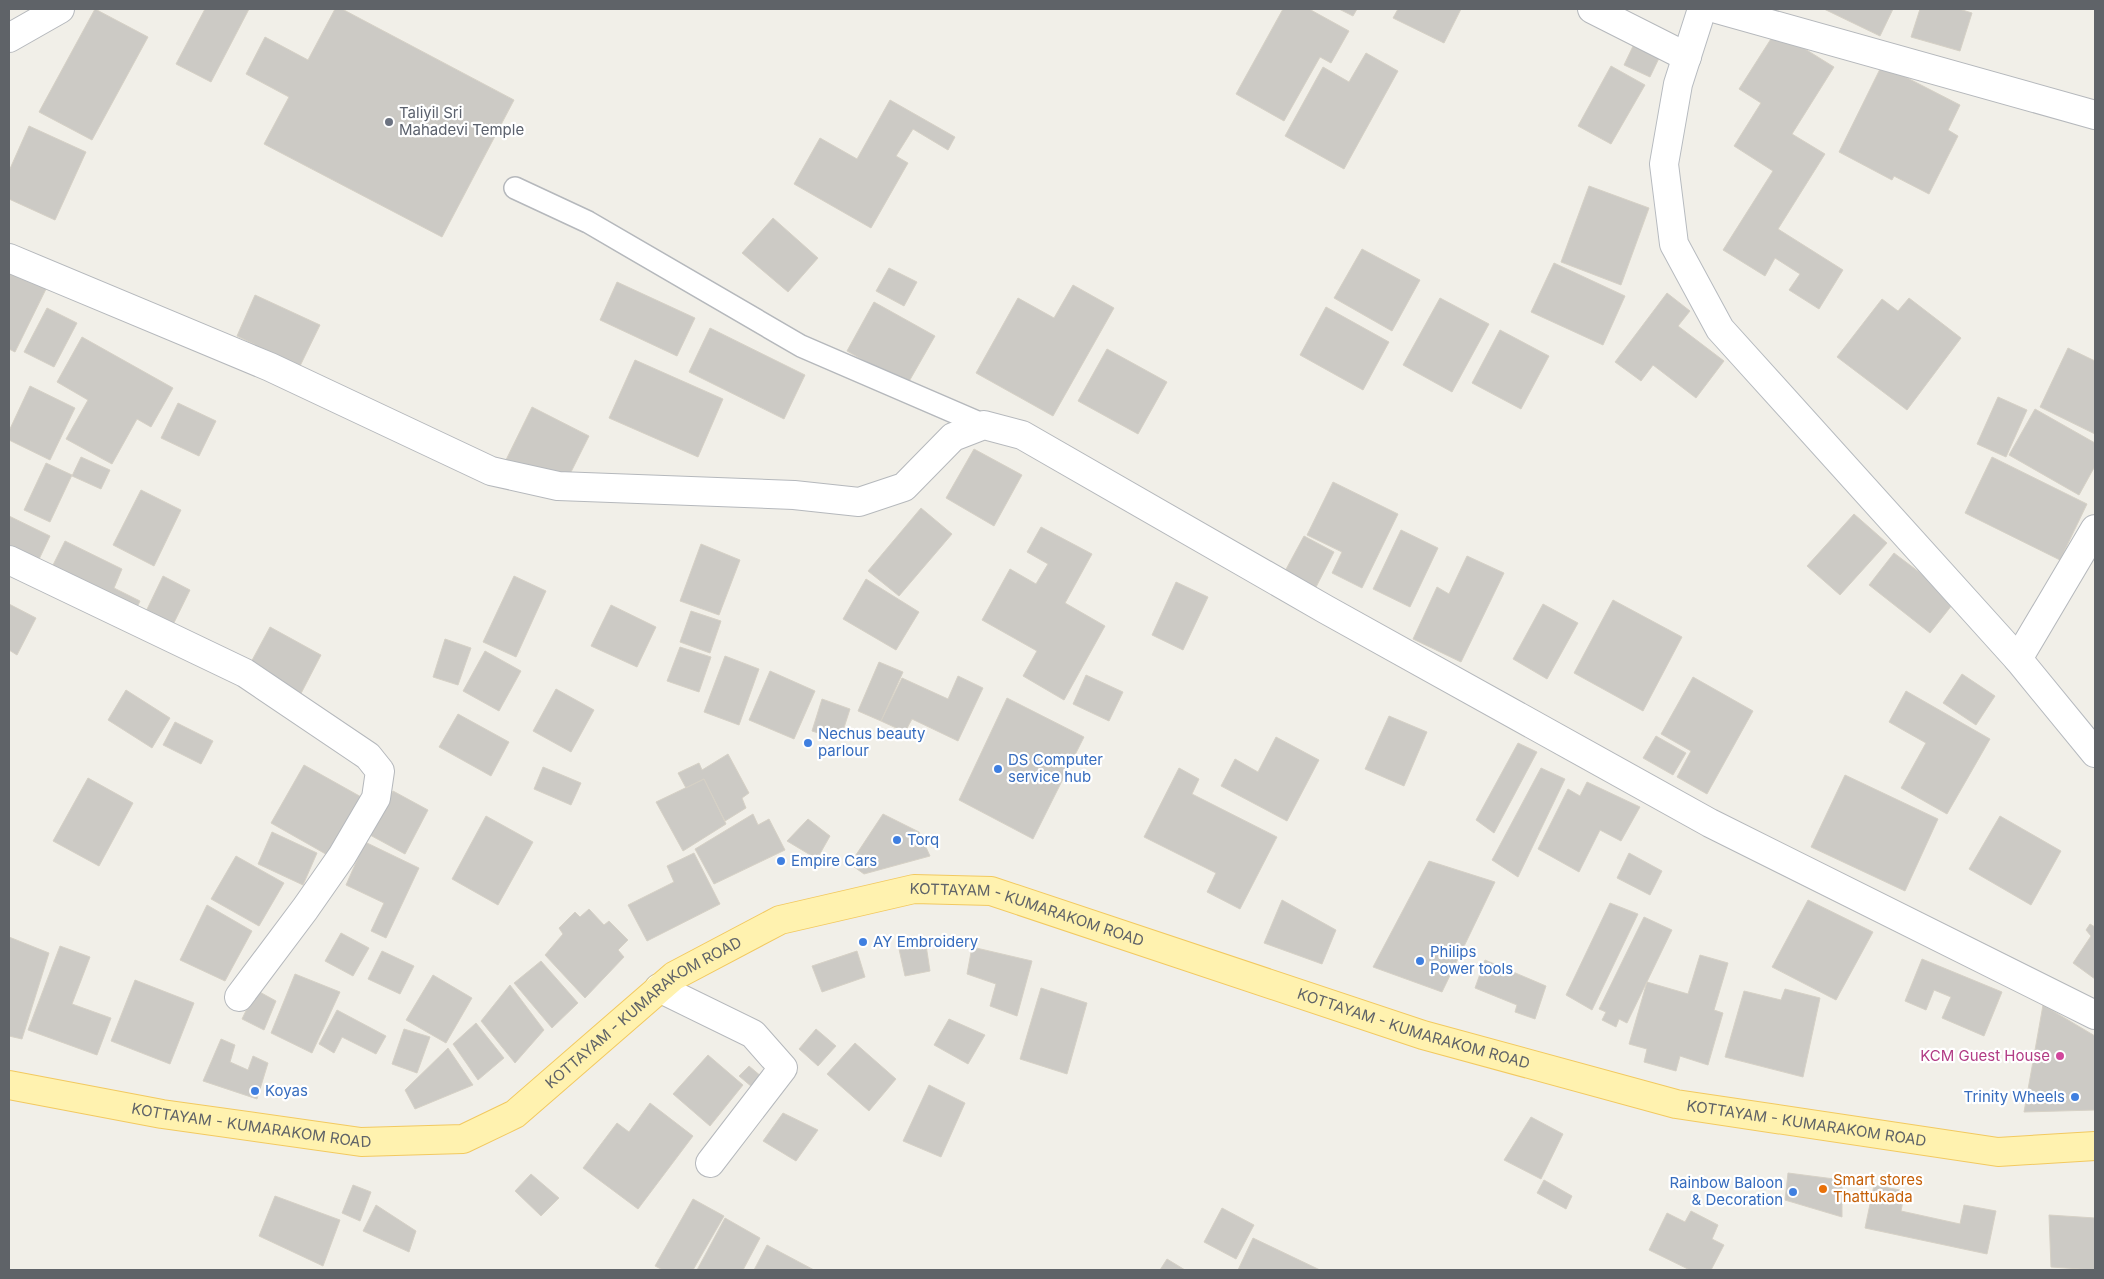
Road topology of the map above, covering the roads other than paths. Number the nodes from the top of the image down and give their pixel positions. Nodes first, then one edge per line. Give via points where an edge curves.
1 (60, 9) edge
2 (1592, 9) edge
3 (1702, 9) edge
4 (1717, 9) edge
5 (9, 38) edge
6 (1687, 57) junction
7 (2095, 115) edge
8 (515, 188) dead end
9 (9, 258) edge
10 (984, 425) junction
11 (2095, 530) edge
12 (9, 560) edge
13 (2018, 659) junction
14 (2095, 753) edge
15 (659, 988) junction
16 (239, 997) dead end
17 (2095, 1014) edge
18 (9, 1085) edge
19 (2095, 1146) edge
20 (710, 1163) dead end

1 - 5 street
2 - 6 street
3 - 6 street
4 - 7 street
6 - 13 street via 1678,84 1664,164 1674,244 1720,329
8 - 10 lane via 588,222 800,346
9 - 10 street via 270,367 491,471 558,486 794,495 859,502 904,488 953,436
10 - 17 street via 1022,435 1325,609 1710,823
11 - 13 street
12 - 16 street via 245,673 368,756 380,771 376,798 342,856
13 - 14 street
15 - 18 main road, KOTTAYAM - KUMARAKOM ROAD via 515,1114 463,1139 361,1142 162,1114
15 - 19 main road, KOTTAYAM - KUMARAKOM ROAD via 674,976 780,920 914,889 991,891 1423,1035 1676,1104 1998,1152
15 - 20 street via 753,1034 783,1068

